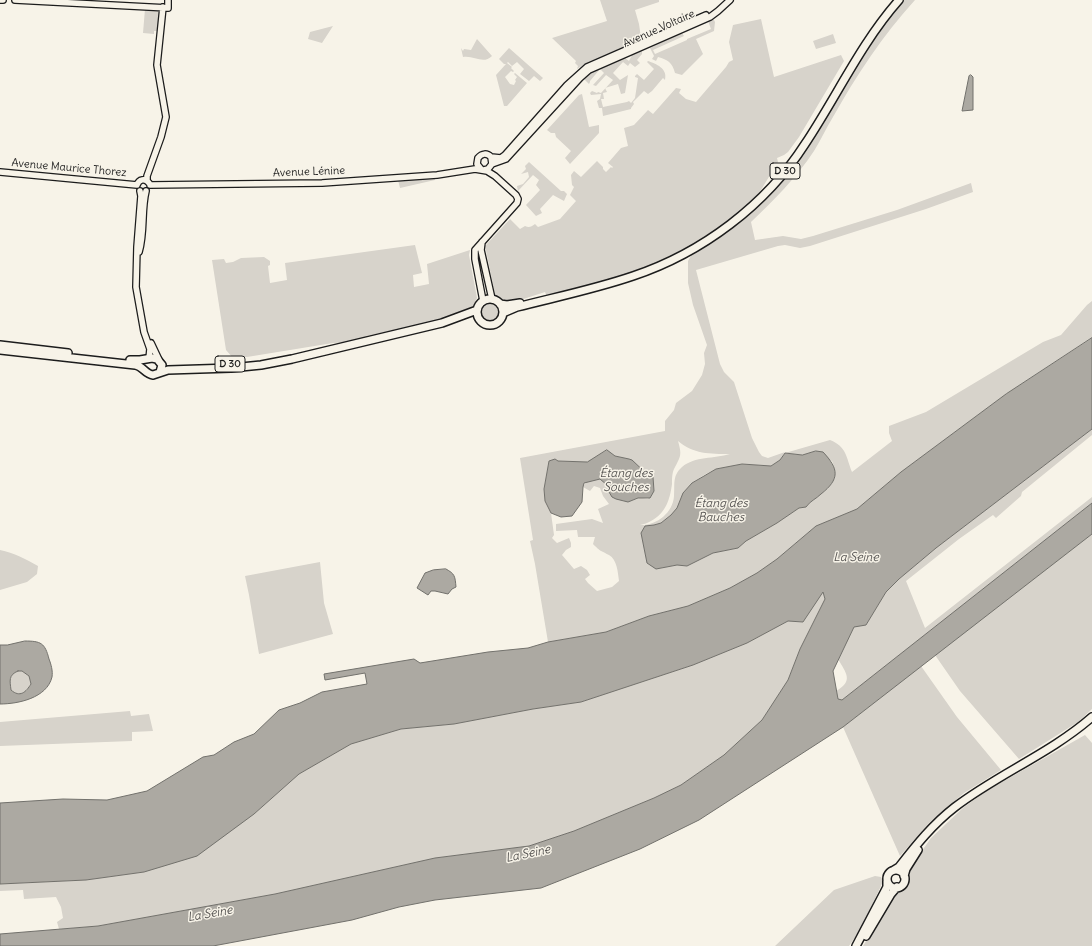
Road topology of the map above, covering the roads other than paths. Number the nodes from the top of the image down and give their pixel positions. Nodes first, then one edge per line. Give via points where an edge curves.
1 (14, 0) edge
2 (39, 0) edge
3 (168, 0) edge
4 (725, 0) edge
5 (730, 0) edge
6 (899, 0) edge
7 (165, 8) junction
8 (612, 58) junction
9 (477, 161) junction
10 (492, 162) junction
11 (468, 169) junction
12 (483, 169) junction
13 (0, 172) edge
14 (495, 176) junction
15 (146, 182) junction
16 (137, 185) junction
17 (143, 191) junction
18 (482, 242) junction
19 (616, 282) junction
20 (492, 299) junction
21 (483, 301) junction
22 (500, 304) junction
23 (477, 310) junction
24 (503, 314) junction
25 (479, 319) junction
26 (442, 323) junction
27 (143, 326) junction
28 (0, 345) edge
29 (0, 350) edge
30 (315, 353) junction
31 (148, 359) junction
32 (160, 361) junction
33 (144, 369) junction
34 (160, 372) junction
35 (1092, 717) edge
36 (1092, 720) edge
37 (894, 870) junction
38 (904, 876) junction
39 (887, 881) junction
40 (897, 887) junction
41 (856, 946) edge
42 (860, 946) edge

1 - 2 street
2 - 7 street
3 - 7 street
4 - 8 street, Avenue Voltaire via 709,14
5 - 8 street, Avenue Voltaire via 710,17
6 - 19 main road, D 30 via 861,51 804,145 779,178 762,195 740,216 692,249 656,268
7 - 15 street via 157,65 166,117
8 - 10 street via 589,70 580,78 506,159
9 - 10 street via 482,154 487,154
9 - 11 street
9 - 12 street via 478,166
10 - 12 street via 488,169
10 - 14 street via 491,169
11 - 12 street, Avenue Lénine
11 - 15 street, Avenue Lénine via 437,175 322,183
12 - 14 street
13 - 16 street, Avenue Maurice Thorez
14 - 18 street via 517,197 517,203
15 - 16 street via 138,181
15 - 17 street via 149,188
16 - 17 street
17 - 27 street via 136,287
18 - 20 street via 481,250
18 - 21 street via 474,253
19 - 22 main road, D 30 via 507,305
19 - 24 main road, D 30 via 517,307
20 - 21 main road
20 - 22 main road
21 - 23 main road
22 - 24 main road
23 - 25 main road
23 - 26 main road, D 30
24 - 25 main road via 493,325 485,324
25 - 26 main road, D 30
26 - 30 main road, D 30
27 - 31 street via 150,349
27 - 32 street
28 - 31 main road via 135,360
29 - 33 main road via 135,365
30 - 32 main road, D 30 via 212,365 172,365
30 - 34 main road, D 30 via 254,366 172,369
31 - 32 main road via 155,358
31 - 33 main road
32 - 34 main road
33 - 34 main road via 150,375
35 - 37 main road via 953,808 933,826
36 - 38 main road via 954,811 921,845 911,859
37 - 38 main road via 900,871
37 - 39 main road via 889,874
38 - 40 main road via 903,883
39 - 40 main road via 891,886
39 - 41 main road via 887,887
40 - 42 main road via 890,894

